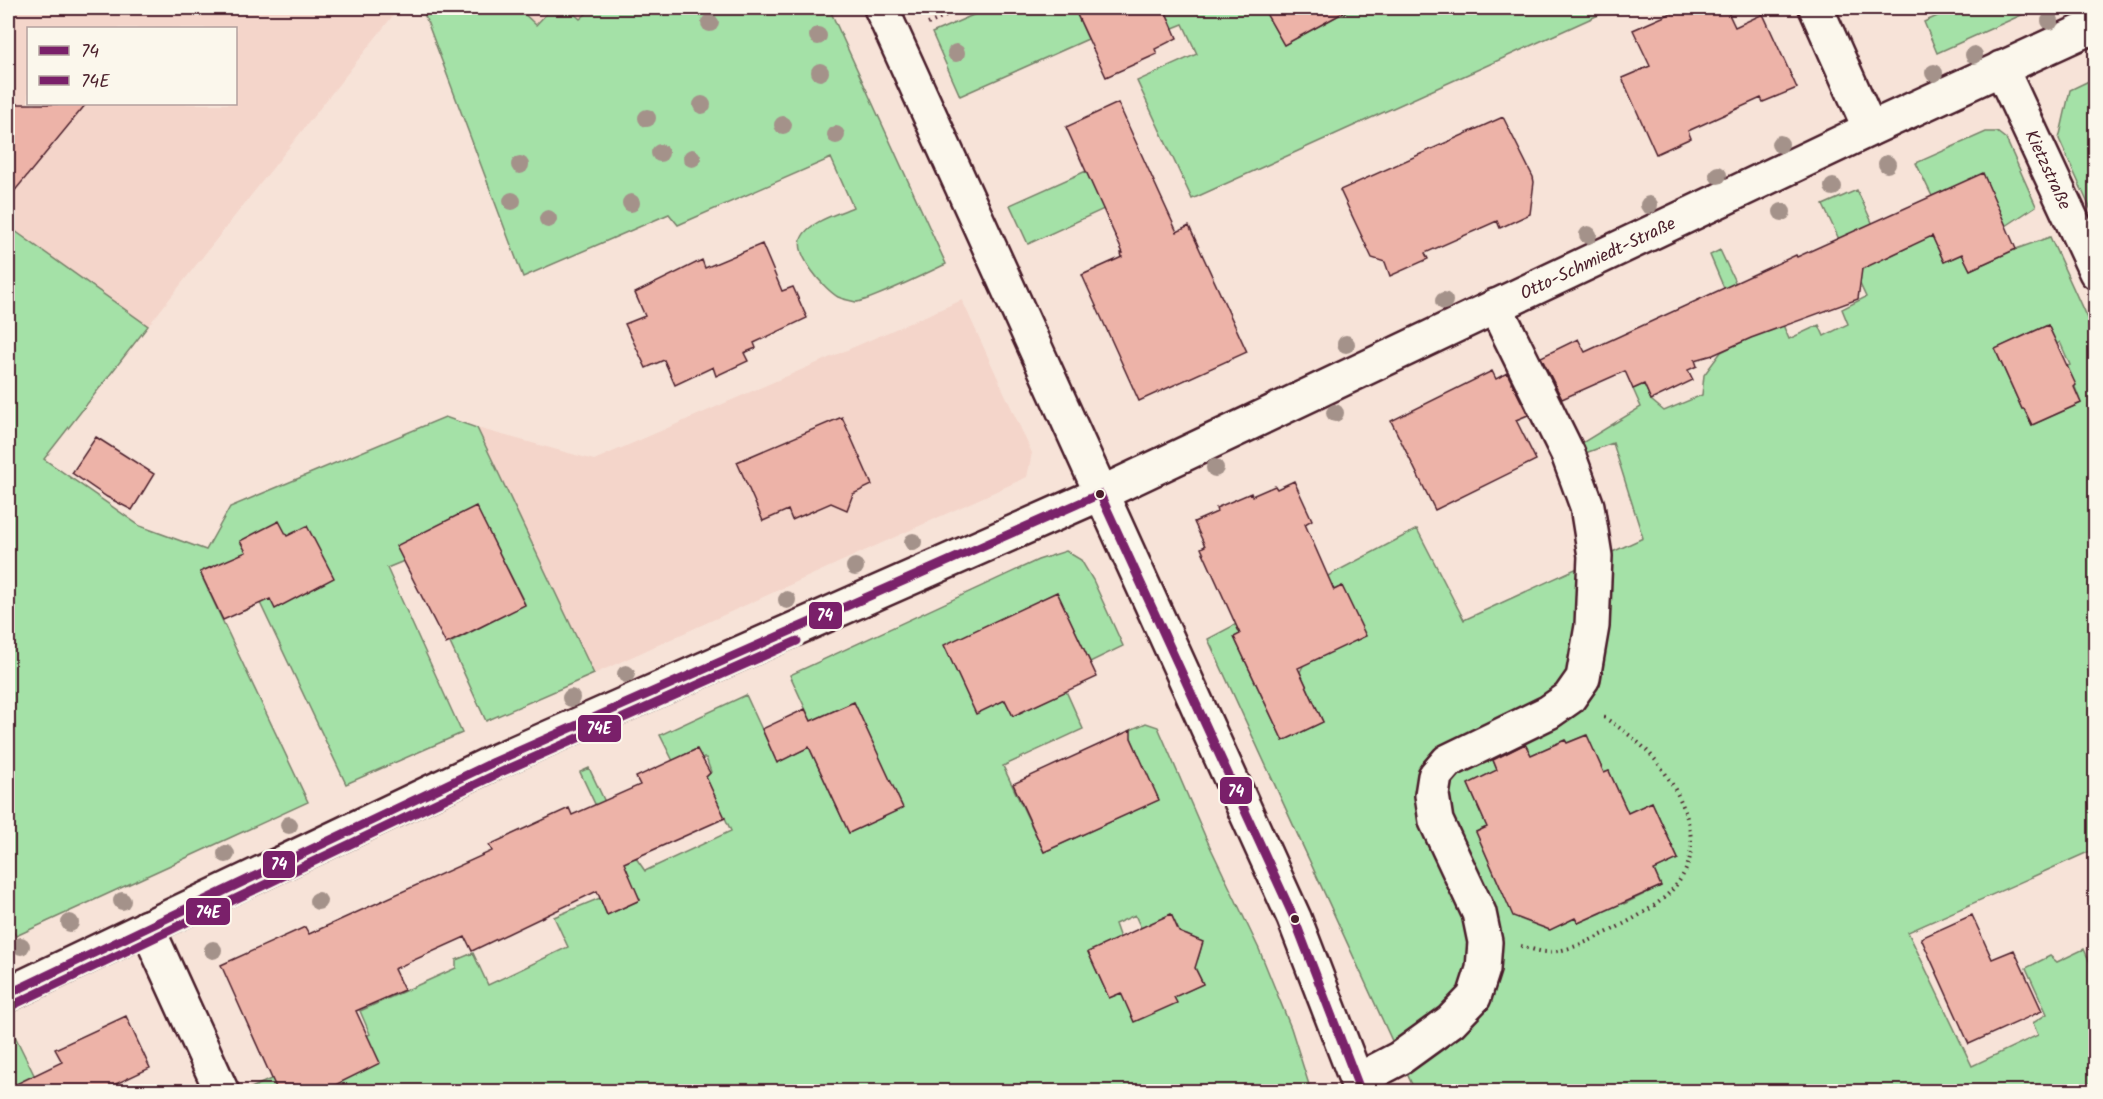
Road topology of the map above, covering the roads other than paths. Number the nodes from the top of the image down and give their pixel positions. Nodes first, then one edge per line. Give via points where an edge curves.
1 (881, 8) edge
2 (1816, 8) edge
3 (2096, 25) edge
4 (2001, 68) junction
5 (1870, 129) junction
6 (2096, 273) edge
7 (1495, 306) junction
8 (1100, 494) junction
9 (147, 927) junction
10 (8, 994) edge
11 (1360, 1086) edge
12 (222, 1092) edge

1 - 8 street
2 - 5 street
3 - 4 street, Otto-Schmiedt-Straße
4 - 5 street, Otto-Schmiedt-Straße
4 - 6 street, Kietzstraße
5 - 7 street, Otto-Schmiedt-Straße
7 - 8 street, Otto-Schmiedt-Straße
7 - 11 street via 1568,454 1587,506 1595,556 1593,626 1583,678 1569,698 1549,712 1448,761 1435,776 1432,795 1436,821 1479,913 1485,942 1483,969 1474,997 1451,1020
8 - 9 street, Otto-Schmiedt-Straße via 494,762
8 - 11 street via 1294,918
9 - 10 street, Otto-Schmiedt-Straße
9 - 12 street

